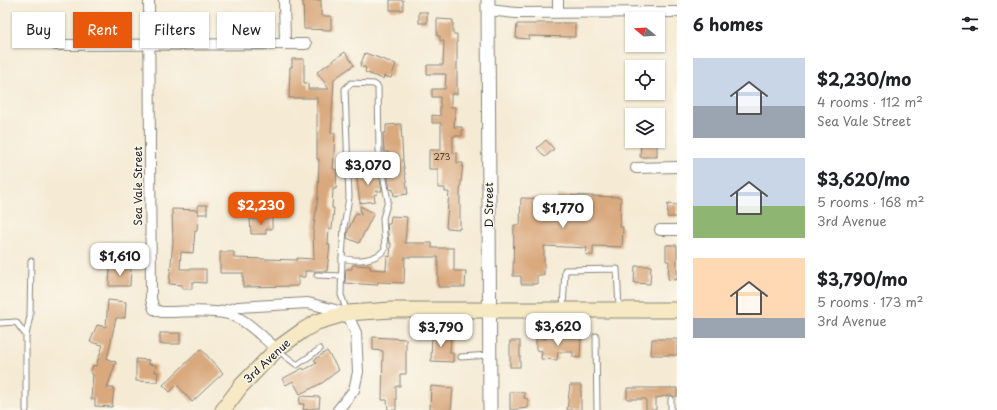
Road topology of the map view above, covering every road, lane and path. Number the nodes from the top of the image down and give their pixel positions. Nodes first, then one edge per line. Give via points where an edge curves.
1 (149, 0) edge
2 (284, 0) edge
3 (558, 0) edge
4 (488, 5) edge
5 (149, 12) edge
6 (558, 12) junction
7 (677, 12) edge
8 (285, 43) junction
9 (209, 44) edge
10 (306, 44) dead end
11 (65, 45) edge
12 (140, 45) edge
13 (150, 48) edge
14 (677, 167) edge
15 (636, 168) dead end
16 (660, 230) dead end
17 (677, 230) edge
18 (342, 258) junction
19 (31, 261) dead end
20 (317, 275) dead end
21 (341, 276) junction
22 (490, 310) junction
23 (563, 310) junction
24 (677, 310) edge
25 (619, 311) junction
26 (216, 313) junction
27 (347, 313) junction
28 (0, 323) edge
29 (26, 334) junction
30 (596, 336) dead end
31 (277, 349) junction
32 (320, 349) dead end
33 (490, 355) junction
34 (461, 357) dead end
35 (671, 399) dead end
36 (26, 410) edge
37 (223, 410) edge
38 (338, 410) edge
39 (490, 410) edge
40 (597, 410) edge
41 (671, 410) edge

1 - 5 street, Sea Vale Street
2 - 8 street
3 - 6 street
4 - 6 street via 516,13
4 - 22 street, D Street
6 - 7 street
8 - 9 street
8 - 10 street
11 - 12 street
13 - 26 street, Sea Vale Street via 151,299 154,309 161,312
14 - 15 street
16 - 17 street
18 - 18 lane via 348,197 345,89 352,83 374,84 378,87 379,152 388,200 383,218 385,249 381,255 371,259
18 - 21 lane
19 - 29 lane via 30,316
20 - 21 lane
21 - 27 lane via 340,295
22 - 23 main road, 3rd Avenue
22 - 27 main road, 3rd Avenue via 392,310
22 - 33 street, D Street
23 - 25 main road, 3rd Avenue
23 - 25 lane via 565,270 618,269
24 - 25 main road, 3rd Avenue
26 - 27 street, Sea Vale Street via 238,307 308,303
26 - 31 street, Sea Vale Street via 240,319
27 - 31 main road, 3rd Avenue via 317,322
27 - 38 street via 356,333 358,372 354,390
28 - 29 lane via 16,322
29 - 36 lane
30 - 40 lane
31 - 32 lane via 297,365
31 - 37 main road, 3rd Avenue via 241,386
33 - 34 lane
33 - 39 street, D Street
35 - 41 lane

